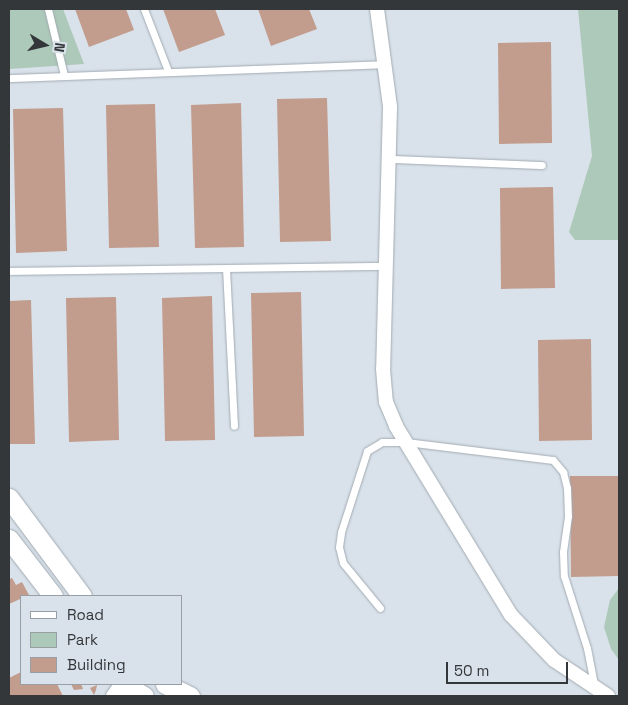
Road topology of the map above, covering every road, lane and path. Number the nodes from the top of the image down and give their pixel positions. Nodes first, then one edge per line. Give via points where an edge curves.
1 (48, 9) edge
2 (144, 9) edge
3 (377, 9) edge
4 (386, 64) junction
5 (168, 71) junction
6 (64, 75) junction
7 (9, 78) edge
8 (391, 160) junction
9 (542, 165) dead end
10 (387, 266) junction
11 (226, 268) junction
12 (9, 272) edge
13 (234, 426) dead end
14 (406, 442) junction
15 (10, 500) edge
16 (9, 539) edge
17 (52, 595) edge
18 (81, 595) edge
19 (380, 608) dead end
20 (121, 685) edge
21 (124, 685) edge
22 (167, 685) edge
23 (594, 688) junction
24 (113, 696) edge
25 (144, 696) edge
26 (190, 696) edge
27 (608, 696) edge

1 - 6 lane
2 - 5 lane
3 - 4 street
4 - 5 lane
4 - 8 street
5 - 6 lane
6 - 7 lane
8 - 9 lane
8 - 10 street
10 - 11 lane
10 - 14 street via 383,369 386,402
11 - 12 lane
11 - 13 lane
14 - 19 lane via 382,442 367,451 341,532 339,547 343,563
14 - 23 street via 511,616 554,660
14 - 23 lane via 542,457 553,460 563,472 567,488 562,552 564,576 588,648
15 - 18 street
16 - 17 street
20 - 24 street
21 - 25 street
22 - 26 street
23 - 27 street

